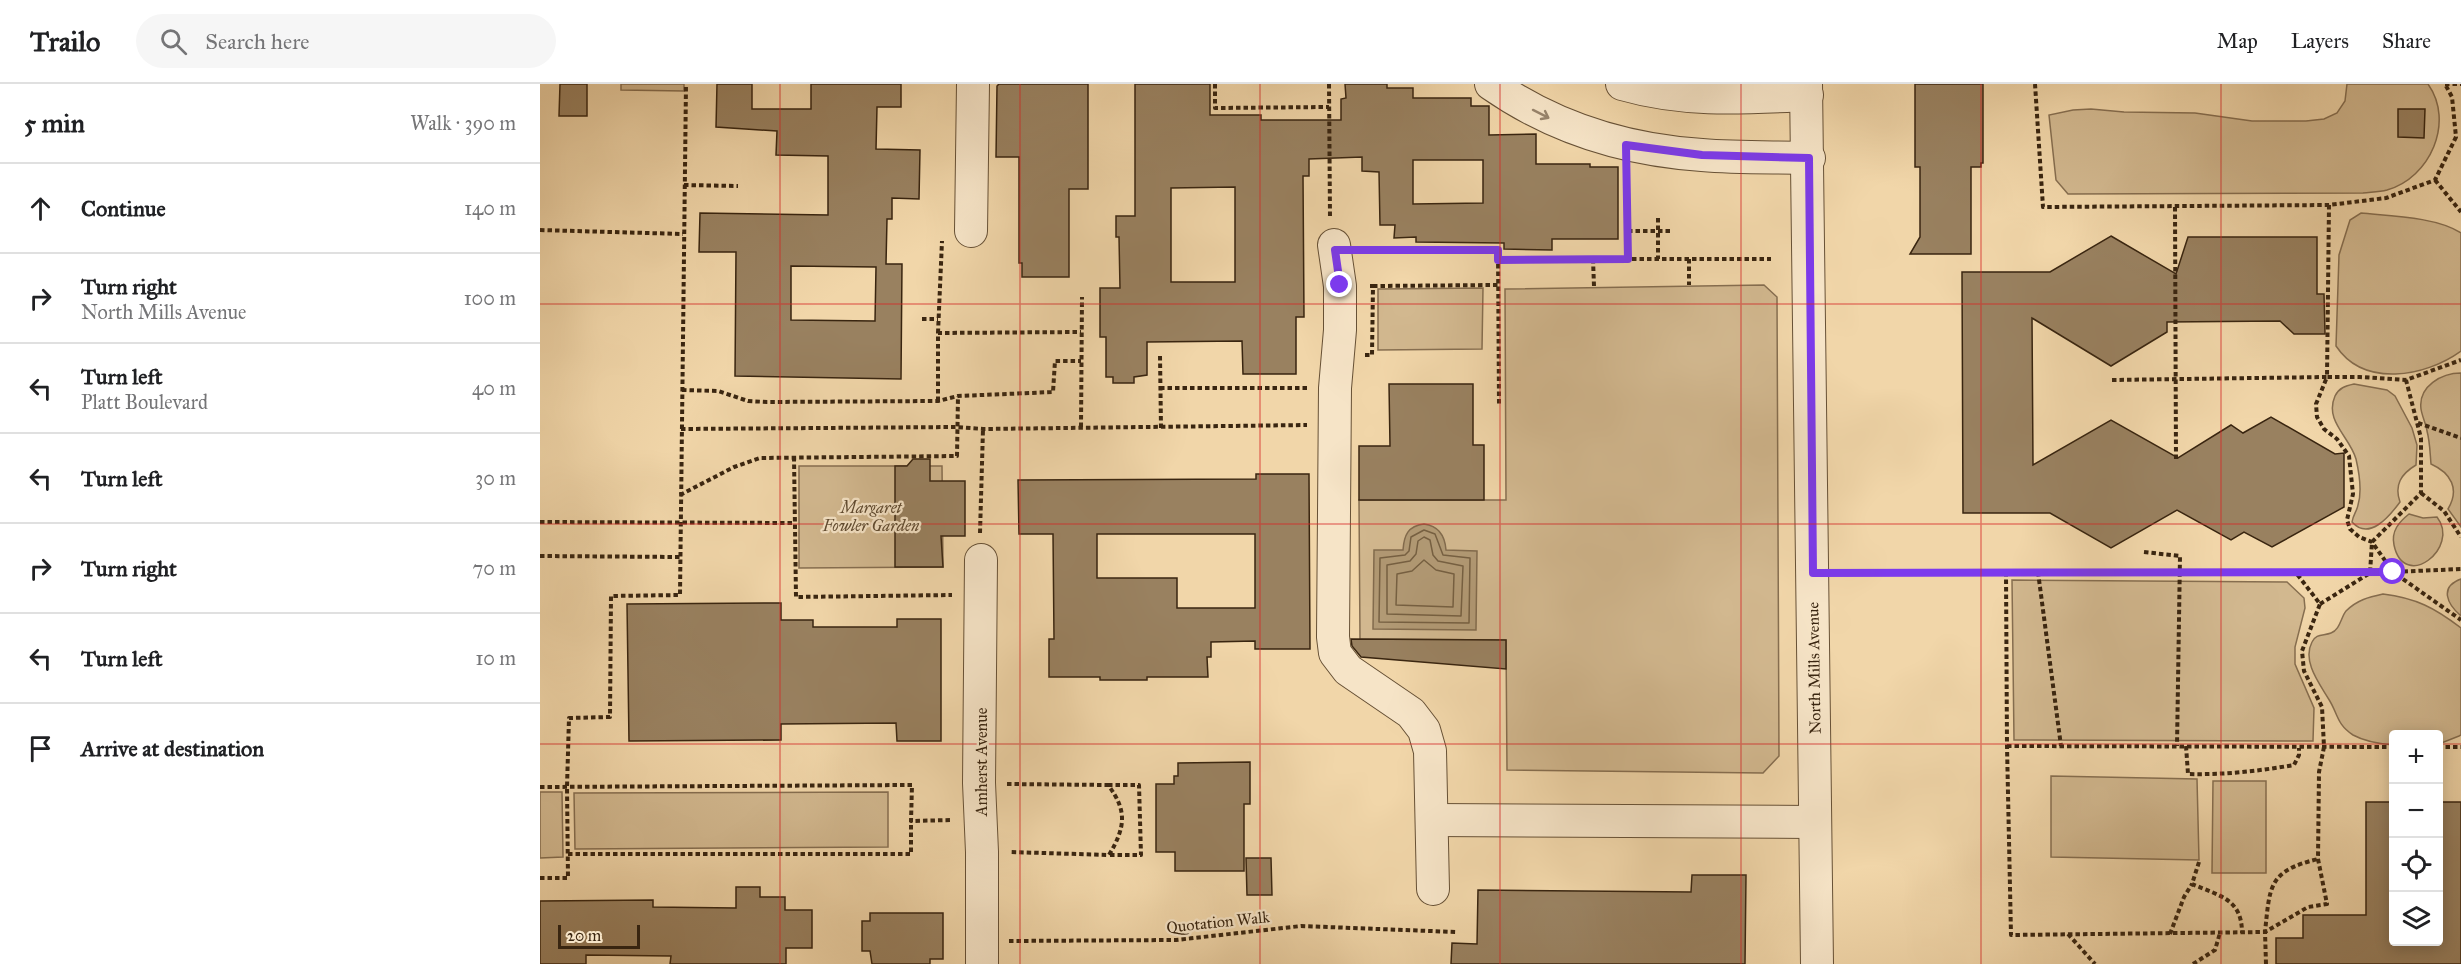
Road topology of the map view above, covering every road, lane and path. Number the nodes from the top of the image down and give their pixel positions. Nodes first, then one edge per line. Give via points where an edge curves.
1 (686, 84) edge
2 (973, 84) edge
3 (1215, 84) edge
4 (1329, 84) edge
5 (1491, 84) edge
6 (1622, 84) edge
7 (2035, 84) edge
8 (2445, 84) edge
9 (2461, 84) edge
10 (1807, 89) edge
11 (1329, 107) junction
12 (1626, 145) junction
13 (1809, 158) junction
14 (2435, 180) junction
15 (684, 185) junction
16 (738, 186) dead end
17 (2329, 205) junction
18 (2175, 207) junction
19 (2461, 212) edge
20 (1658, 218) dead end
21 (540, 230) edge
22 (971, 231) joint
23 (1628, 231) junction
24 (1658, 231) junction
25 (1670, 231) dead end
26 (683, 234) junction
27 (1334, 248) junction
28 (1593, 259) junction
29 (1628, 259) junction
30 (1658, 259) junction
31 (1689, 259) junction
32 (1771, 259) dead end
33 (1498, 260) junction
34 (1373, 285) dead end
35 (1498, 285) junction
36 (1689, 285) dead end
37 (1594, 286) dead end
38 (1082, 297) dead end
39 (922, 319) dead end
40 (938, 319) junction
41 (1081, 332) junction
42 (938, 333) junction
43 (1160, 356) dead end
44 (2461, 360) edge
45 (1081, 361) junction
46 (2327, 377) junction
47 (2175, 379) junction
48 (2112, 380) dead end
49 (2406, 380) junction
50 (1160, 388) junction
51 (1335, 388) junction
52 (682, 390) junction
53 (958, 396) junction
54 (938, 400) junction
55 (1499, 404) dead end
56 (2418, 423) junction
57 (1335, 424) junction
58 (956, 427) junction
59 (1081, 427) junction
60 (1161, 428) junction
61 (681, 429) junction
62 (983, 429) junction
63 (2461, 438) edge
64 (794, 457) junction
65 (2176, 462) dead end
66 (2421, 493) junction
67 (680, 495) junction
68 (540, 522) edge
69 (679, 522) junction
70 (794, 523) junction
71 (2461, 537) edge
72 (2372, 542) junction
73 (2144, 552) dead end
74 (540, 555) edge
75 (680, 557) junction
76 (981, 560) joint
77 (2461, 569) edge
78 (2006, 572) junction
79 (2038, 572) junction
80 (2393, 572) junction
81 (1813, 573) junction
82 (2180, 573) junction
83 (2296, 573) junction
84 (2370, 573) junction
85 (981, 595) junction
86 (2320, 604) junction
87 (2461, 620) edge
88 (2007, 746) junction
89 (2061, 746) junction
90 (2177, 746) junction
91 (2186, 746) junction
92 (2324, 747) junction
93 (2389, 747) edge
94 (2443, 747) edge
95 (2461, 747) edge
96 (2299, 748) junction
97 (979, 783) junction
98 (1108, 785) junction
99 (540, 787) edge
100 (567, 787) junction
101 (981, 820) junction
102 (1433, 820) junction
103 (911, 821) junction
104 (1815, 822) junction
105 (982, 852) junction
106 (568, 854) junction
107 (1109, 855) junction
108 (2318, 859) junction
109 (2199, 862) dead end
110 (540, 878) edge
111 (2192, 884) junction
112 (1433, 889) dead end
113 (1456, 932) dead end
114 (2265, 932) junction
115 (2220, 933) junction
116 (2242, 933) junction
117 (2068, 934) junction
118 (2170, 934) junction
119 (982, 953) edge
120 (1816, 964) edge
121 (2095, 964) edge
122 (2193, 964) edge
123 (2266, 964) edge

1 - 15 path
2 - 22 street
3 - 11 path via 1215,108
4 - 11 path
5 -> 12 street via 1543,116
6 - 10 street via 1653,93 1716,99
7 - 18 path via 2043,207
8 - 9 path
8 - 14 path via 2452,97 2456,137
10 - 13 street, North Mills Avenue
11 - 27 path via 1330,235
12 - 13 street via 1702,155
12 - 23 path
13 - 81 street, North Mills Avenue
14 - 17 path via 2386,198
14 - 19 path
15 - 16 path
15 - 26 path
17 - 18 path
17 - 46 path
18 - 47 path
20 - 24 path
21 - 26 path
22 - 40 path via 943,231
23 - 24 path
23 - 29 path
24 - 25 path
24 - 30 path
26 - 52 path
27 - 33 path via 1498,250
27 - 51 street via 1340,285
28 - 29 path
28 - 33 path
28 - 37 path
29 - 30 path
30 - 31 path
31 - 32 path
31 - 36 path
33 - 35 path
34 - 35 path
35 - 55 path
38 - 41 path
39 - 40 path
40 - 42 path
41 - 42 path
41 - 45 path
42 - 54 path
43 - 50 path
44 - 49 path
45 - 53 path via 1055,361 1053,392
45 - 59 path
46 - 47 path
46 - 49 path
46 - 72 path via 2316,404 2317,417 2349,456 2353,494 2347,520 2349,529
47 - 48 path
47 - 65 path
49 - 56 path
50 - 51 path
50 - 60 path
51 - 57 street
52 - 54 path via 718,391 767,402
52 - 61 path
53 - 54 path
53 - 58 path
56 - 63 path
56 - 66 path
57 - 60 path
57 - 102 street via 1335,653 1348,670 1411,714 1424,730 1430,751
58 - 61 path
58 - 62 path
58 - 64 path via 957,456
59 - 60 path
59 - 62 path
61 - 67 path
62 - 76 path
64 - 67 path via 747,461
64 - 70 path
66 - 71 path via 2444,511
66 - 72 path
67 - 69 path
68 - 69 path
69 - 70 path
69 - 75 path
70 - 85 path via 796,597
72 - 80 path
72 - 84 path
73 - 82 path via 2180,556
74 - 75 path
75 - 100 path via 680,595 611,596 610,717 569,718
76 - 85 street, Amherst Avenue
77 - 80 path
78 - 79 path
78 - 81 path
78 - 88 path
79 - 82 path
79 - 89 path
80 - 84 path
80 - 87 path
81 - 104 street, North Mills Avenue
82 - 83 path
82 - 90 path
83 - 84 path
83 - 86 path
84 - 86 path
85 - 97 street, Amherst Avenue
86 - 92 path via 2302,651 2304,671 2322,707
88 - 89 path
88 - 117 path via 2011,935
89 - 90 path
90 - 91 path
91 - 96 path
91 - 96 path via 2187,774 2239,773 2294,765
92 - 93 path
92 - 96 path
92 - 108 path via 2319,772
94 - 95 path
97 - 98 path
97 - 101 street, Amherst Avenue
98 - 107 path via 1123,814 1120,837
98 - 107 path via 1139,785 1141,855
99 - 100 path
100 - 103 path via 912,784
100 - 106 path
101 - 103 path
101 - 105 street, Amherst Avenue
102 - 104 street
102 - 112 street
103 - 106 path via 911,854
104 - 120 street, North Mills Avenue
105 - 107 path
105 - 119 street, Amherst Avenue
106 - 110 path via 568,878
108 - 114 path via 2301,863 2277,878 2270,894
108 - 114 path via 2327,904 2308,907
109 - 111 path
111 - 116 path via 2235,906 2242,920
111 - 118 path
113 - 119 path, Quotation Walk via 1301,926 1176,940
114 - 116 path
114 - 123 path
115 - 116 path
115 - 118 path
115 - 122 path via 2215,950
117 - 118 path
117 - 121 path

